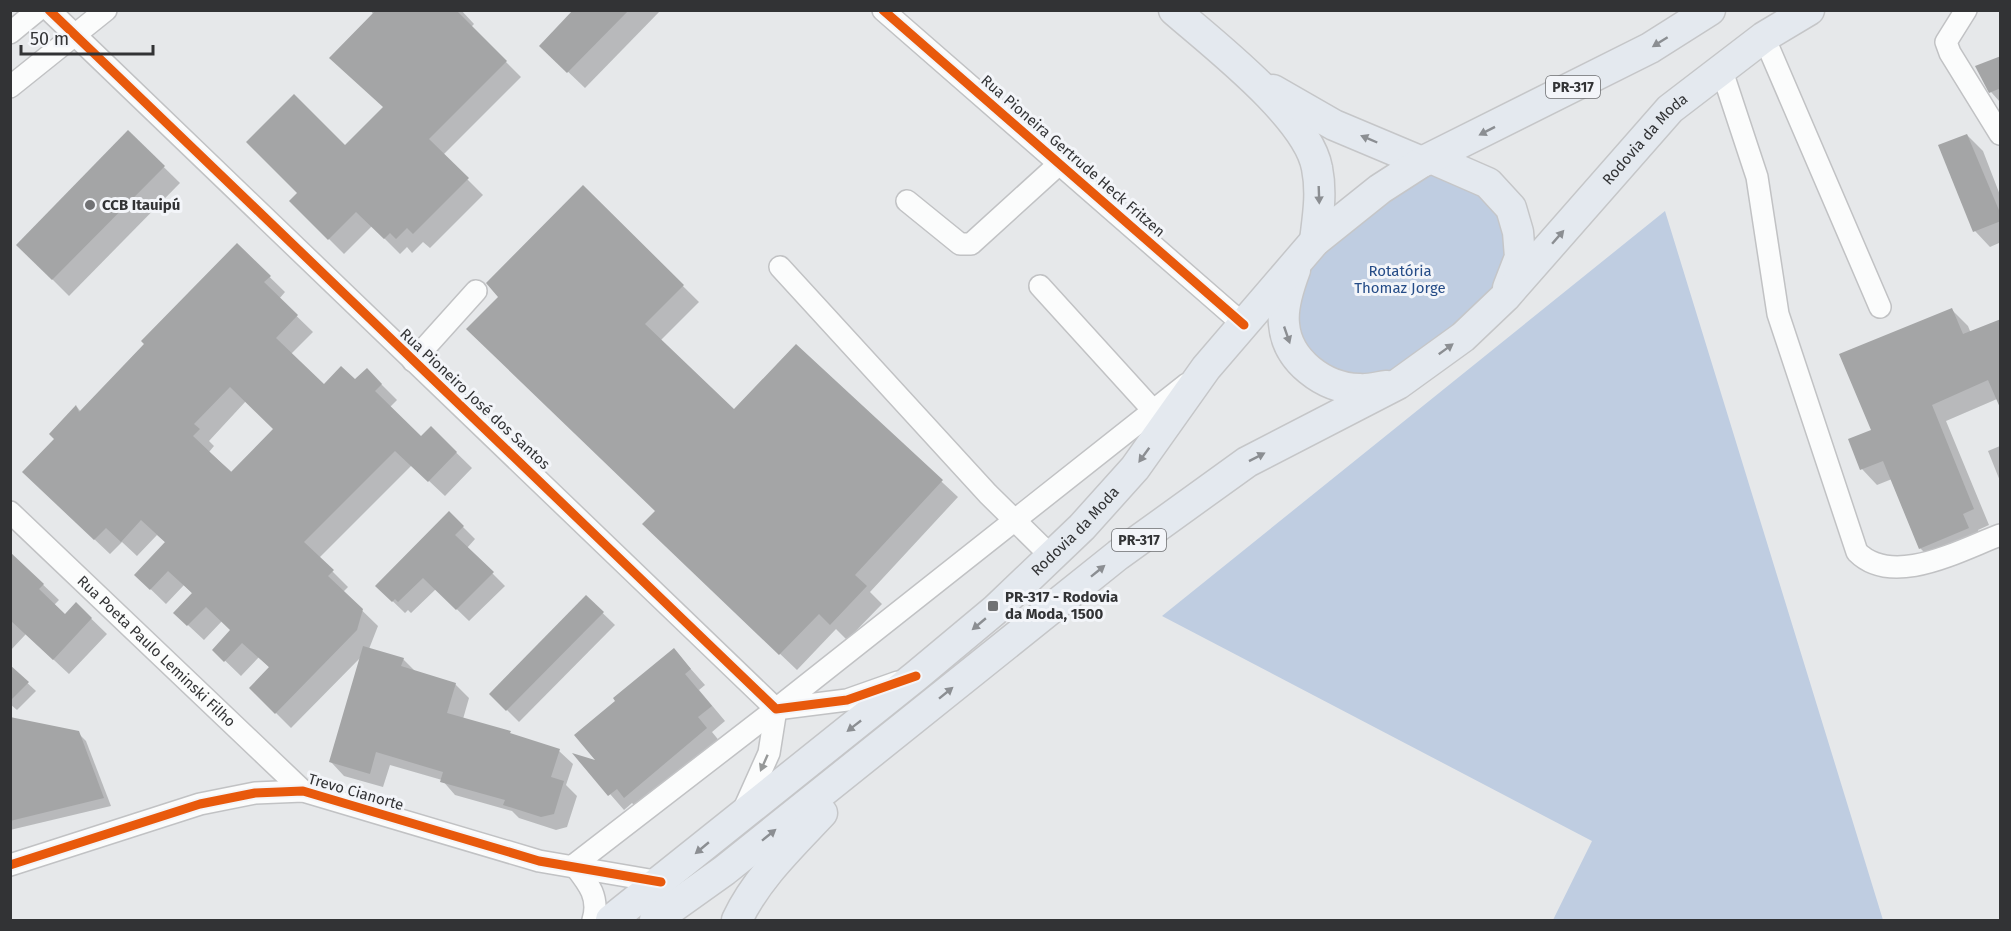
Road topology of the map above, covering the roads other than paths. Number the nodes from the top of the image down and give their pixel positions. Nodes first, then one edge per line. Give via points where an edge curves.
1 (38, 10) edge
2 (49, 10) edge
3 (106, 10) edge
4 (883, 10) edge
5 (1174, 10) edge
6 (1710, 10) edge
7 (1809, 10) edge
8 (1966, 10) edge
9 (10, 33) edge
10 (75, 36) junction
11 (1764, 37) junction
12 (1721, 68) junction
13 (1250, 77) junction
14 (10, 87) edge
15 (2001, 134) edge
16 (1428, 160) junction
17 (1059, 164) junction
18 (907, 201) dead end
19 (1307, 250) junction
20 (780, 267) dead end
21 (1040, 286) dead end
22 (476, 291) dead end
23 (1505, 297) junction
24 (1880, 307) dead end
25 (1244, 325) junction
26 (412, 361) junction
27 (1398, 384) junction
28 (1159, 418) junction
29 (10, 512) edge
30 (1014, 521) junction
31 (2001, 535) edge
32 (1051, 556) junction
33 (916, 676) junction
34 (776, 709) junction
35 (901, 729) junction
36 (303, 791) junction
37 (742, 814) junction
38 (10, 865) edge
39 (574, 865) junction
40 (661, 882) junction
41 (593, 921) edge
42 (611, 921) edge
43 (655, 921) edge
44 (737, 921) edge

1 - 9 street
2 - 10 street, Rua Pioneiro José dos Santos
3 - 10 street
4 - 17 street, Rua Pioneira Gertrude Heck Fritzen
5 - 13 highway
6 -> 16 highway, PR-317 via 1650,48
7 - 11 highway, Rodovia da Moda / PR-317
8 - 15 street via 1946,42
10 - 14 street
10 - 26 street, Rua Pioneiro José dos Santos
11 - 12 highway, Rodovia da Moda / PR-317
11 - 24 street
23 -> 12 highway, Rodovia da Moda / PR-317 via 1670,109
12 - 31 street via 1757,177 1778,314 1857,552 1868,562 1892,568 1915,566
16 -> 13 highway via 1334,125
13 -> 19 highway via 1304,136 1317,166 1321,199
16 - 19 highway, PR-317 via 1380,189
16 - 23 highway via 1488,183 1511,208 1520,257
17 - 18 street via 971,244 960,244
17 - 25 street, Rua Pioneira Gertrude Heck Fritzen
19 - 25 highway, Rodovia da Moda / PR-317
19 -> 27 highway via 1288,290 1284,325 1292,350 1309,371 1331,384 1359,390
20 - 30 street
21 - 28 street
22 - 26 street
27 -> 23 highway, PR-317 via 1463,337
25 - 28 highway, Rodovia da Moda / PR-317
26 - 34 street, Rua Pioneiro José dos Santos
35 -> 27 highway, PR-317 via 1118,555 1246,462
28 - 30 street
28 -> 32 highway, Rodovia da Moda / PR-317 via 1135,468
29 - 36 street, Rua Poeta Paulo Leminski Filho
30 - 32 street
30 - 34 street
32 -> 33 highway, Rodovia da Moda / PR-317
33 - 34 street via 847,700
33 -> 37 highway, Rodovia da Moda / PR-317
34 -> 37 street via 769,753
34 - 39 street
43 -> 35 highway, PR-317
35 - 44 highway via 783,853 745,902
36 - 38 street, Trevo Cianorte via 255,793 200,804
36 - 39 street, Trevo Cianorte via 497,850
37 -> 40 highway, Rodovia da Moda / PR-317
39 - 40 street, Trevo Cianorte
39 - 41 street via 591,887 595,899
40 - 42 highway, Rodovia da Moda / PR-317

